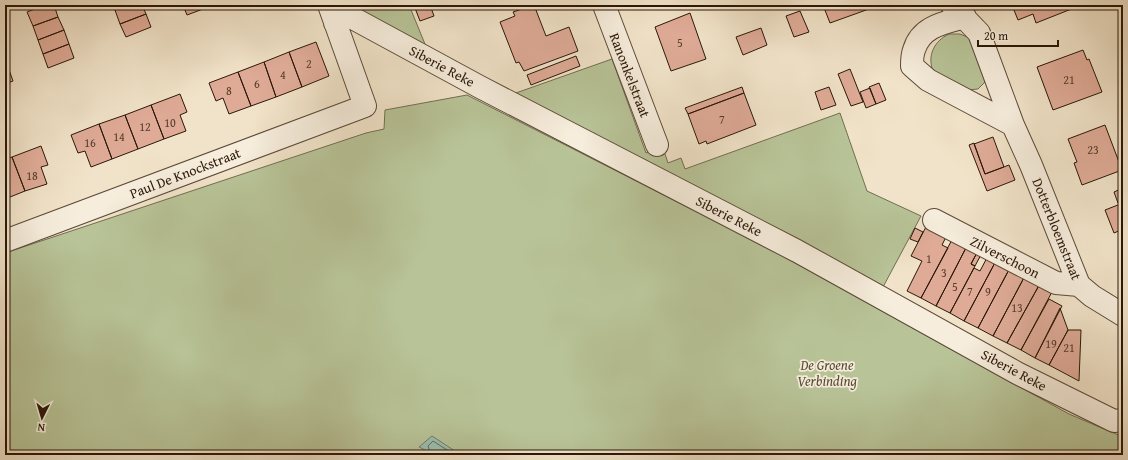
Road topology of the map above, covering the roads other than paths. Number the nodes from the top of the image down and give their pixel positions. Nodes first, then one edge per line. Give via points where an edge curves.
1 (604, 5) edge
2 (958, 11) edge
3 (332, 14) edge
4 (1013, 125) junction
5 (657, 145) dead end
6 (934, 220) dead end
7 (5, 241) edge
8 (1079, 286) junction
9 (1123, 315) edge
10 (1123, 420) edge

1 - 5 street, Ranonkelstraat
2 - 4 street, Dotterbloemstraat via 979,33
2 - 4 street, Dotterbloemstraat via 940,25 924,32 914,50 912,66 928,80
3 - 7 street, Paul De Knockstraat via 364,106
3 - 10 street, Siberie Reke via 350,16 480,87 797,251 1017,373 1114,421
4 - 8 street, Dotterbloemstraat
6 - 8 street, Zilverschoon via 1056,283
8 - 9 street, Dotterbloemstraat

